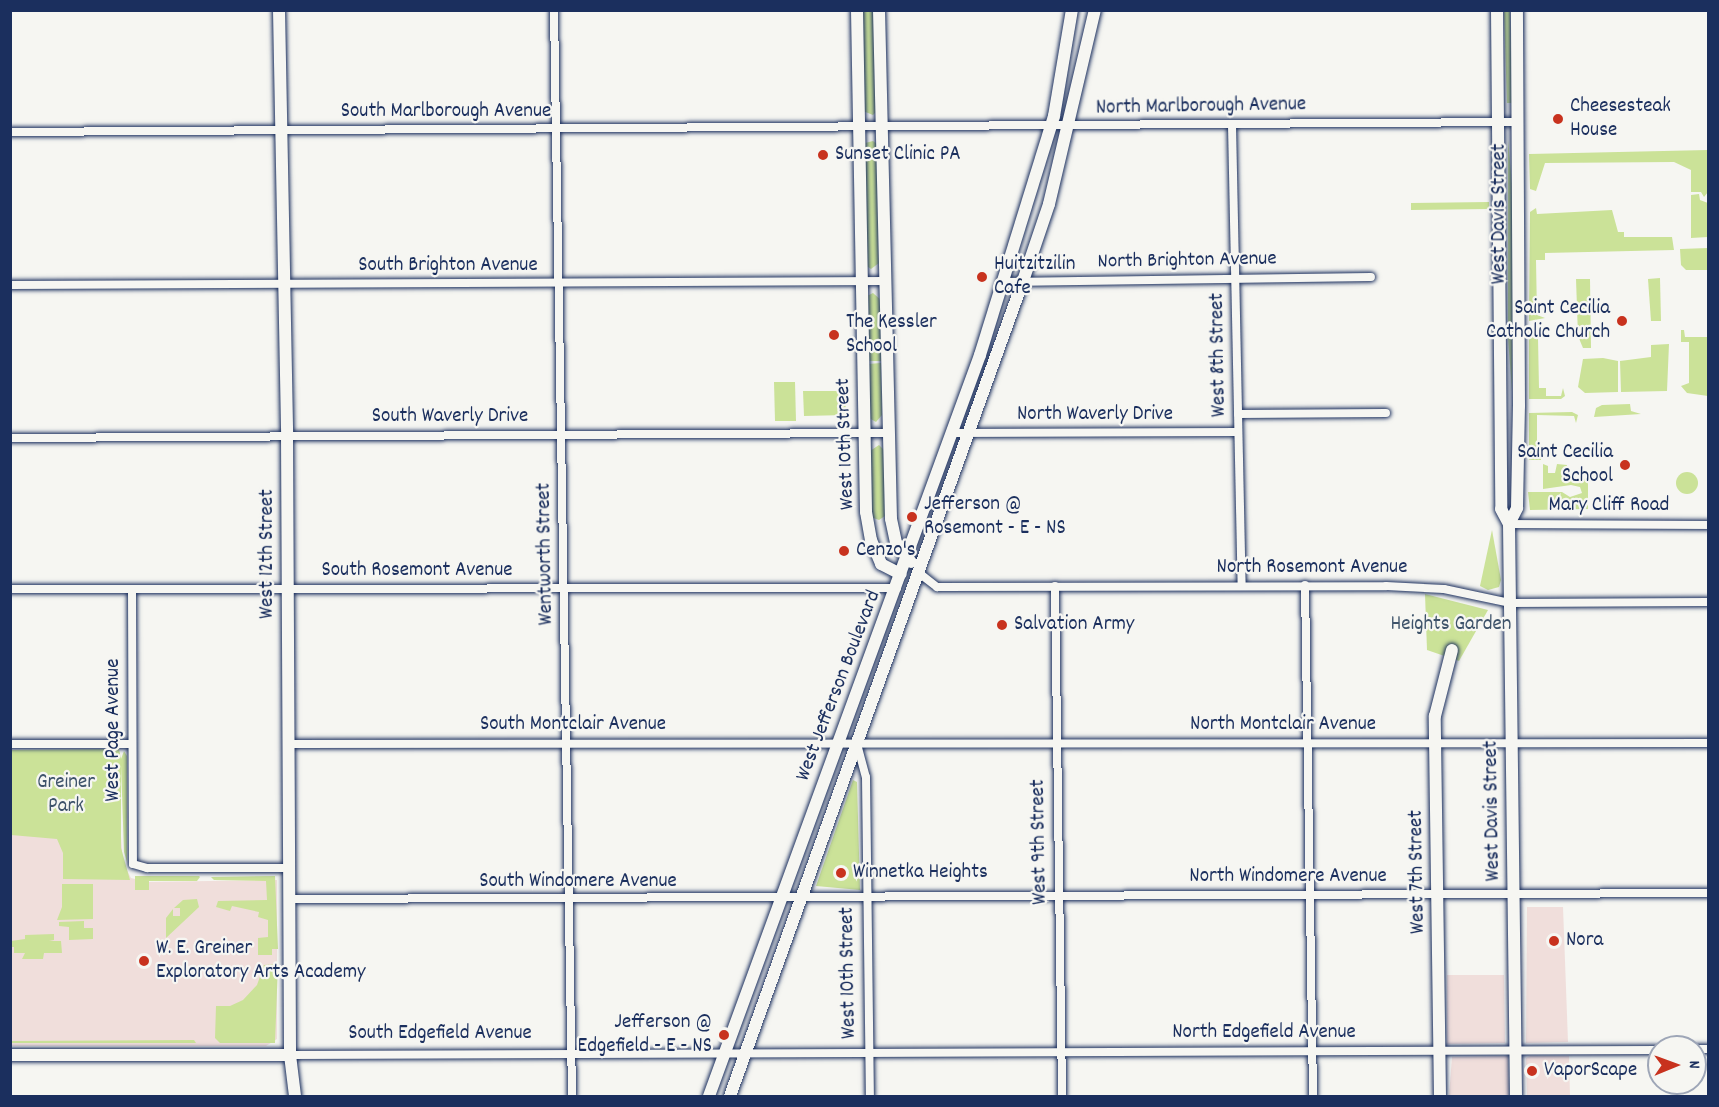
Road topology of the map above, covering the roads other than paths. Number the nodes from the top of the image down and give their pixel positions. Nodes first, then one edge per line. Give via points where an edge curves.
1 (279, 10) edge
2 (554, 10) edge
3 (857, 10) edge
4 (879, 10) edge
5 (1072, 10) edge
6 (1095, 10) edge
7 (1497, 10) edge
8 (1517, 10) edge
9 (1501, 122) junction
10 (1519, 122) junction
11 (1232, 125) junction
12 (1068, 126) junction
13 (1051, 127) junction
14 (882, 128) junction
15 (859, 129) junction
16 (555, 130) junction
17 (280, 131) junction
18 (10, 132) edge
19 (1371, 277) dead end
20 (1236, 278) junction
21 (885, 281) junction
22 (1023, 281) junction
23 (862, 282) junction
24 (1005, 282) junction
25 (559, 283) junction
26 (10, 285) edge
27 (284, 285) junction
28 (1386, 413) dead end
29 (1238, 414) junction
30 (1238, 432) junction
31 (889, 433) junction
32 (953, 433) junction
33 (969, 433) junction
34 (865, 434) junction
35 (287, 435) junction
36 (562, 436) junction
37 (10, 438) edge
38 (1509, 524) junction
39 (1708, 525) edge
40 (907, 558) junction
41 (919, 573) junction
42 (901, 574) junction
43 (1242, 585) junction
44 (1305, 585) junction
45 (1055, 586) junction
46 (564, 588) junction
47 (897, 588) junction
48 (10, 590) edge
49 (132, 590) junction
50 (287, 590) junction
51 (1708, 602) edge
52 (1510, 603) junction
53 (1452, 650) dead end
54 (1308, 742) junction
55 (567, 743) junction
56 (838, 743) junction
57 (857, 743) junction
58 (1056, 743) junction
59 (1435, 743) junction
60 (1511, 743) junction
61 (1708, 743) edge
62 (10, 744) edge
63 (132, 744) junction
64 (288, 744) junction
65 (289, 868) junction
66 (1708, 893) edge
67 (1514, 894) junction
68 (1310, 895) junction
69 (1438, 895) junction
70 (800, 897) junction
71 (868, 897) junction
72 (1058, 897) junction
73 (289, 899) junction
74 (782, 899) junction
75 (569, 900) junction
76 (1647, 1050) edge
77 (1312, 1051) junction
78 (1516, 1051) junction
79 (869, 1052) junction
80 (1061, 1052) junction
81 (1440, 1052) junction
82 (571, 1053) junction
83 (726, 1053) junction
84 (745, 1053) junction
85 (10, 1055) edge
86 (290, 1055) junction
87 (295, 1096) edge
88 (572, 1096) edge
89 (708, 1096) edge
90 (730, 1096) edge
91 (870, 1096) edge
92 (1062, 1096) edge
93 (1313, 1096) edge
94 (1440, 1096) edge
95 (1516, 1096) edge

1 - 17 main road, West 12th Street
2 - 16 street, Wentworth Street
3 - 15 main road, West 10th Street
4 - 14 main road, West 10th Street
5 - 13 main road, West Jefferson Boulevard via 1065,70
6 - 12 main road, West Jefferson Boulevard
7 - 9 main road, West Davis Street
8 - 10 main road, West Davis Street
9 - 10 street, North Marlborough Avenue
9 - 11 street, North Marlborough Avenue
9 - 38 main road, West Davis Street via 1501,509
10 - 38 main road, West Davis Street via 1517,508
11 - 12 street, North Marlborough Avenue
11 - 20 street, West 8th Street
12 - 13 street, North Marlborough Avenue
12 - 22 main road, West Jefferson Boulevard
13 - 14 street, North Marlborough Avenue
13 - 24 main road, West Jefferson Boulevard
14 - 15 street, South Marlborough Avenue
14 - 21 main road, West 10th Street
15 - 16 street, South Marlborough Avenue
15 - 23 main road, West 10th Street
16 - 17 street, South Marlborough Avenue
16 - 25 street, Wentworth Street
17 - 18 street, South Marlborough Avenue
17 - 27 main road, West 12th Street
19 - 20 street, North Brighton Avenue
20 - 22 street, North Brighton Avenue
20 - 29 street, West 8th Street
21 - 23 street, South Brighton Avenue
21 - 31 main road, West 10th Street
22 - 24 street, North Brighton Avenue
22 - 33 main road, West Jefferson Boulevard
23 - 25 street, South Brighton Avenue
23 - 34 main road, West 10th Street
24 - 32 main road, West Jefferson Boulevard
25 - 27 street, South Brighton Avenue
25 - 36 street, Wentworth Street
26 - 27 street, South Brighton Avenue
27 - 35 main road, West 12th Street
28 - 29 street
29 - 30 street, West 8th Street
30 - 33 street, North Waverly Drive
30 - 43 street, West 8th Street
31 - 34 street, South Waverly Drive
31 - 40 main road, West 10th Street via 892,535
32 - 33 street, North Waverly Drive
32 - 40 main road, West Jefferson Boulevard
33 - 41 main road, West Jefferson Boulevard
34 - 36 street, South Waverly Drive
34 - 42 main road, West 10th Street via 866,512 871,540 881,564
35 - 36 street, South Waverly Drive
35 - 37 street, South Waverly Drive
35 - 50 main road, West 12th Street
36 - 46 street, Wentworth Street
38 - 39 street, Mary Cliff Road
38 - 52 main road, West Davis Street
40 - 41 main road, West 10th Street
40 - 42 main road, West Jefferson Boulevard
41 - 45 street, North Rosemont Avenue via 937,586
41 - 57 main road, West Jefferson Boulevard
42 - 47 main road, West Jefferson Boulevard
43 - 44 street, North Rosemont Avenue
43 - 45 street, North Rosemont Avenue
44 - 52 street, North Rosemont Avenue via 1431,588
44 - 54 street
45 - 58 street, West 9th Street
46 - 47 street, South Rosemont Avenue
46 - 50 street, South Rosemont Avenue
46 - 55 street, Wentworth Street
47 - 56 main road, West Jefferson Boulevard
48 - 49 street, South Rosemont Avenue
49 - 50 street, South Rosemont Avenue
49 - 63 street, West Page Avenue
50 - 64 main road, West 12th Street
51 - 52 street, North Rosemont Avenue
52 - 60 main road, West Davis Street
53 - 59 main road, West 7th Street via 1438,695
54 - 58 street, North Montclair Avenue
54 - 59 street, North Montclair Avenue
54 - 68 street
55 - 56 street, South Montclair Avenue
55 - 64 street, South Montclair Avenue
55 - 75 street, Wentworth Street
56 - 57 street, South Montclair Avenue
56 - 74 main road, West Jefferson Boulevard
57 - 58 street, North Montclair Avenue
57 - 70 main road, West Jefferson Boulevard
57 - 71 street, West 10th Street via 865,765
58 - 72 street, West 9th Street
59 - 60 street, North Montclair Avenue
59 - 69 main road, West 7th Street
60 - 61 street, North Montclair Avenue
60 - 67 main road, West Davis Street
62 - 63 street
63 - 65 street, West Page Avenue via 132,855 138,868
64 - 65 main road, West 12th Street
65 - 73 main road, West 12th Street
66 - 67 street, North Windomere Avenue
67 - 69 street, North Windomere Avenue
67 - 78 main road, West Davis Street
68 - 69 street, North Windomere Avenue
68 - 72 street, North Windomere Avenue
68 - 77 street
69 - 81 main road, West 7th Street
70 - 71 street, South Windomere Avenue
70 - 74 street, South Windomere Avenue
70 - 84 main road, West Jefferson Boulevard
71 - 72 street, North Windomere Avenue
71 - 79 street, West 10th Street
72 - 80 street, West 9th Street
73 - 75 street, South Windomere Avenue
73 - 86 main road, West 12th Street
74 - 75 street, South Windomere Avenue
74 - 83 main road, West Jefferson Boulevard
75 - 82 street, Wentworth Street
76 - 78 street, North Edgefield Avenue
77 - 80 street, North Edgefield Avenue
77 - 81 street, North Edgefield Avenue
77 - 93 street
78 - 81 street, North Edgefield Avenue
78 - 95 main road, West Davis Street
79 - 80 street, North Edgefield Avenue
79 - 84 street, South Edgefield Avenue
79 - 91 street, West 10th Street
80 - 92 street, West 9th Street
81 - 94 main road, West 7th Street
82 - 83 street, South Edgefield Avenue
82 - 86 street, South Edgefield Avenue
82 - 88 street, Wentworth Street
83 - 84 street, South Edgefield Avenue
83 - 89 main road, West Jefferson Boulevard
84 - 90 main road, West Jefferson Boulevard
85 - 86 main road, South Edgefield Avenue
86 - 87 main road, West 12th Street

